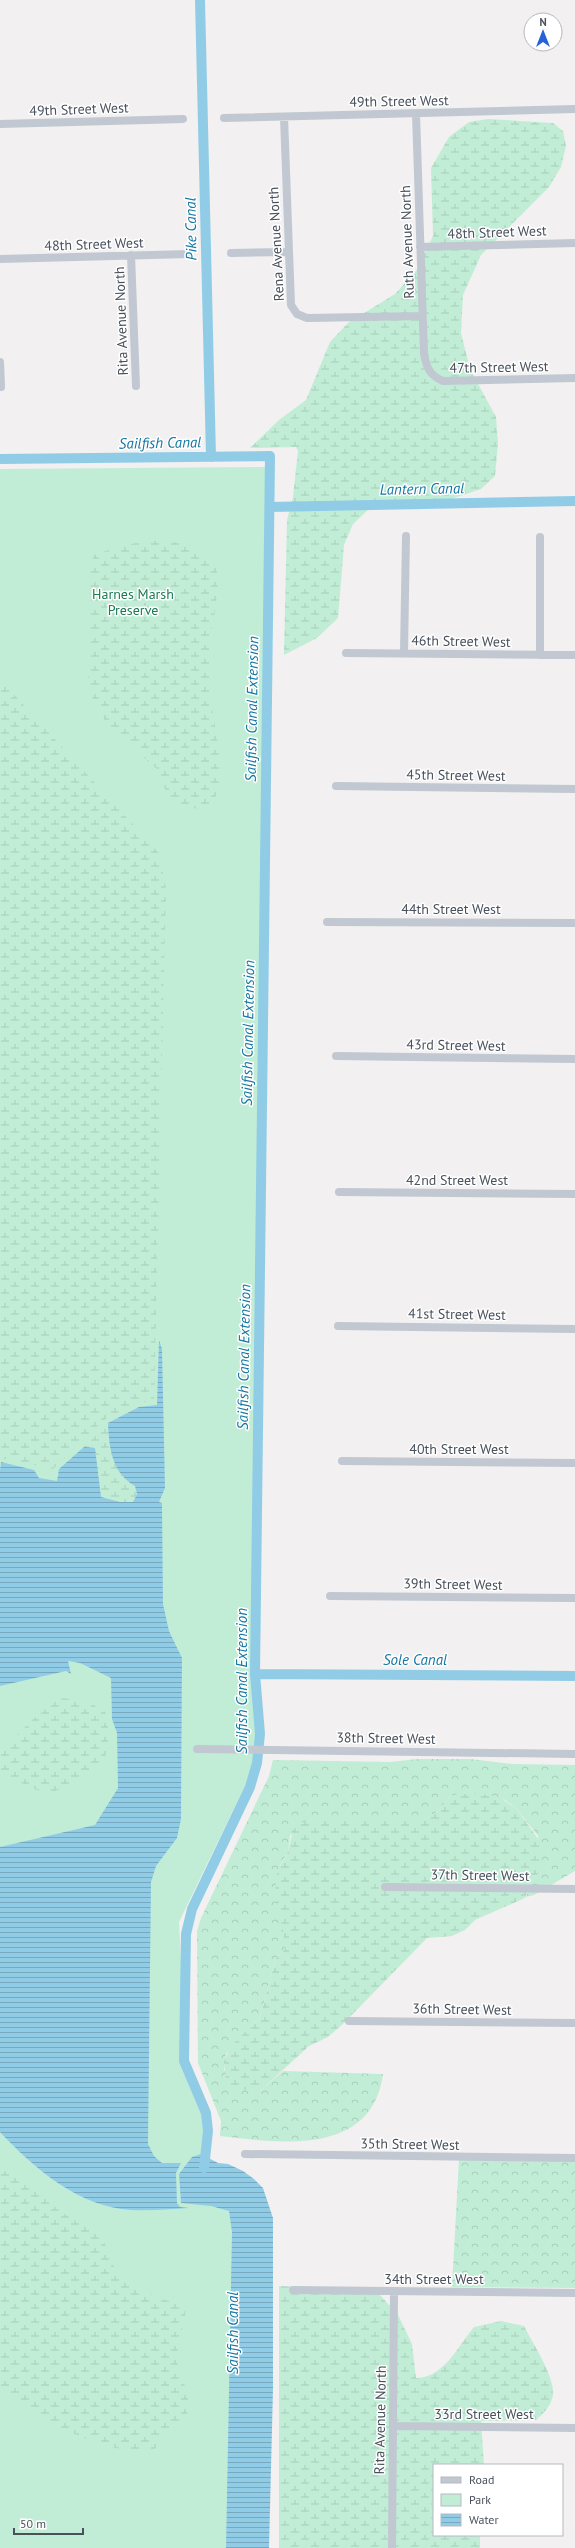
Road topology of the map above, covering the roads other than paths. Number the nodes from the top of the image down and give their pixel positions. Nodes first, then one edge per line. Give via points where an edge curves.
1 (575, 110) edge
2 (416, 114) junction
3 (284, 117) junction
4 (224, 118) dead end
5 (183, 119) dead end
6 (0, 124) edge
7 (575, 243) edge
8 (420, 247) junction
9 (288, 252) junction
10 (231, 253) dead end
11 (189, 254) dead end
12 (131, 256) junction
13 (0, 259) edge
14 (422, 316) junction
15 (0, 362) edge
16 (427, 370) joint
17 (575, 378) edge
18 (136, 386) dead end
19 (1, 387) edge
20 (406, 536) dead end
21 (540, 537) dead end
22 (346, 653) dead end
23 (404, 653) junction
24 (540, 654) junction
25 (575, 655) edge
26 (336, 786) dead end
27 (575, 789) edge
28 (327, 922) dead end
29 (575, 923) edge
30 (336, 1056) dead end
31 (575, 1059) edge
32 (339, 1192) dead end
33 (575, 1194) edge
34 (338, 1326) dead end
35 (575, 1329) edge
36 (342, 1461) dead end
37 (575, 1463) edge
38 (330, 1596) dead end
39 (575, 1598) edge
40 (197, 1749) dead end
41 (575, 1754) edge
42 (385, 1887) dead end
43 (575, 1889) edge
44 (349, 2021) dead end
45 (575, 2024) edge
46 (244, 2154) dead end
47 (575, 2158) edge
48 (293, 2290) dead end
49 (394, 2292) junction
50 (575, 2293) edge
51 (393, 2426) junction
52 (575, 2428) edge
53 (392, 2548) edge

1 - 2 street, 49th Street West
2 - 3 street, 49th Street West
2 - 8 street, Ruth Avenue North
3 - 4 street, 49th Street West
3 - 9 street, Rena Avenue North
5 - 6 street, 49th Street West
7 - 8 street, 48th Street West
8 - 14 street, Ruth Avenue North
9 - 10 street
9 - 14 street, Rena Avenue North via 291,305 297,314 306,318
11 - 12 street, 48th Street West
12 - 13 street, 48th Street West
12 - 18 street, Rita Avenue North
14 - 16 street, Ruth Avenue North
15 - 19 street
16 - 17 street, 47th Street West via 443,381
20 - 23 street
21 - 24 street
22 - 23 street, 46th Street West
23 - 24 street, 46th Street West
24 - 25 street, 46th Street West
26 - 27 street, 45th Street West
28 - 29 street, 44th Street West
30 - 31 street, 43rd Street West
32 - 33 street, 42nd Street West
34 - 35 street, 41st Street West
36 - 37 street, 40th Street West
38 - 39 street, 39th Street West
40 - 41 street, 38th Street West
42 - 43 street, 37th Street West
44 - 45 street, 36th Street West
46 - 47 street, 35th Street West
48 - 49 street, 34th Street West
49 - 50 street, 34th Street West
49 - 51 street, Rita Avenue North
51 - 52 street, 33rd Street West
51 - 53 street, Rita Avenue North

